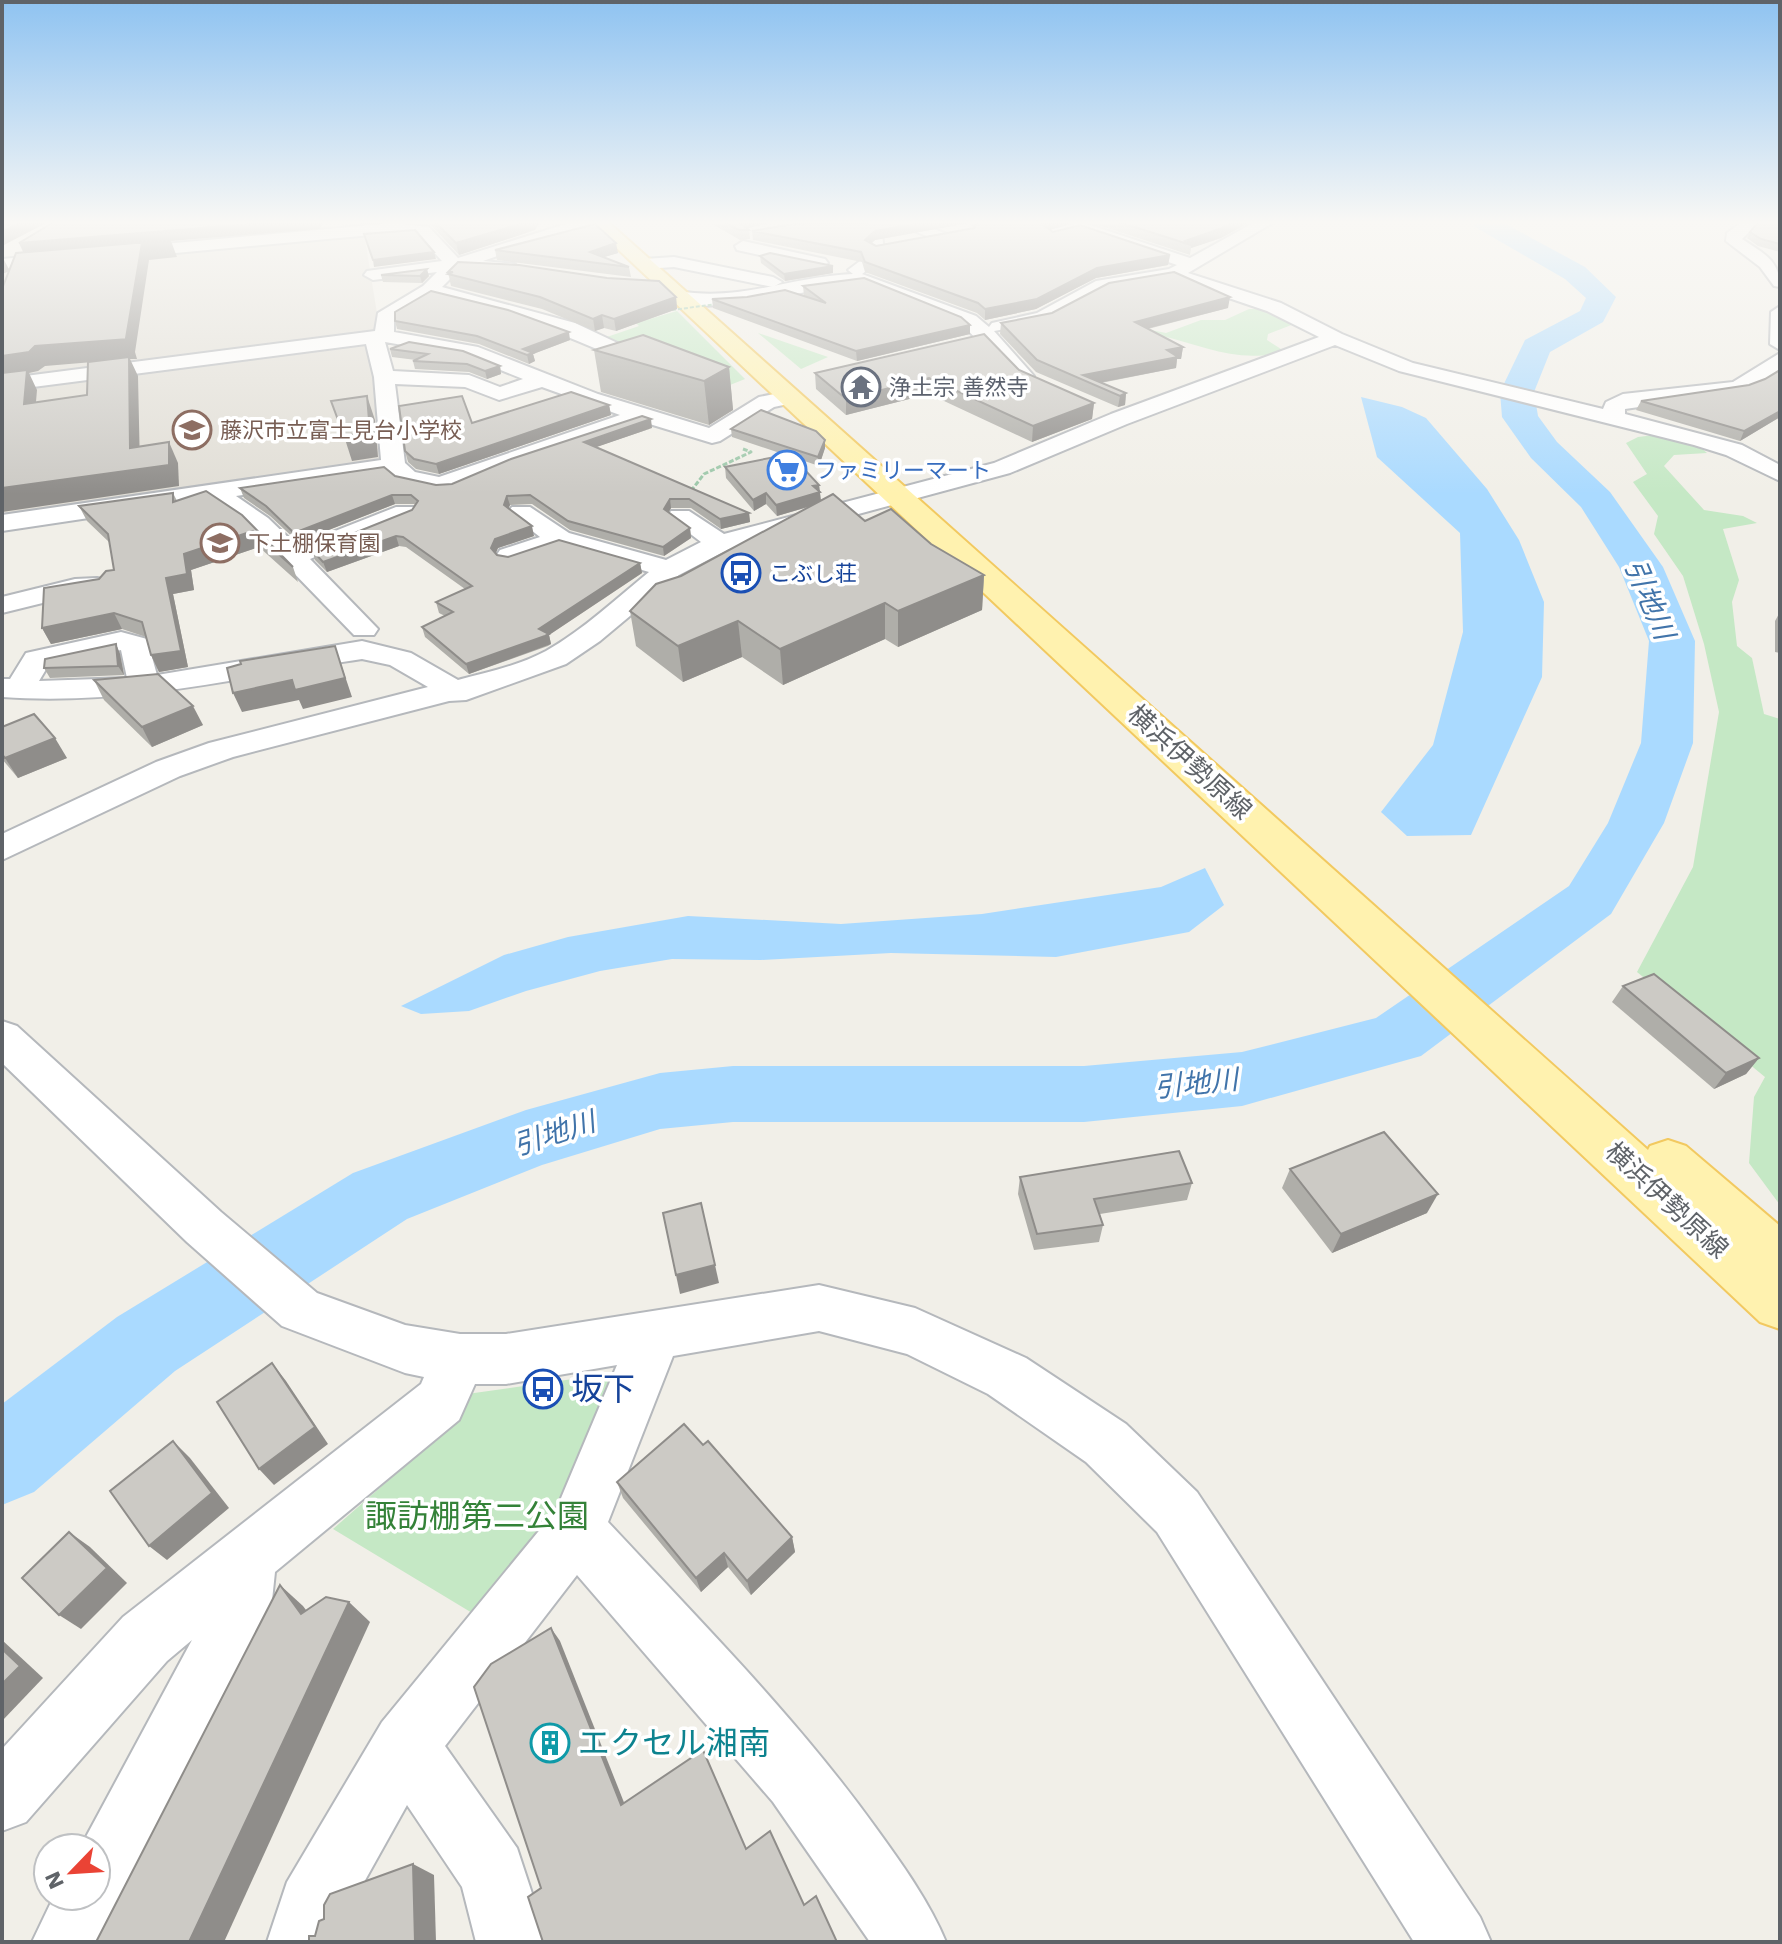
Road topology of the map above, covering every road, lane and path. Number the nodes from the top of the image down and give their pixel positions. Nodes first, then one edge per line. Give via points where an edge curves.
1 (1780, 312) edge
2 (392, 313) edge
3 (521, 313) edge
4 (701, 313) edge
5 (944, 313) edge
6 (1050, 313) edge
7 (1285, 313) edge
8 (985, 334) junction
9 (379, 337) junction
10 (1335, 338) junction
11 (1780, 344) edge
12 (959, 346) edge
13 (1780, 359) edge
14 (674, 375) edge
15 (384, 377) junction
16 (542, 380) junction
17 (2, 385) edge
18 (796, 388) junction
19 (1045, 388) edge
20 (574, 393) junction
21 (731, 398) dead end
22 (1768, 398) edge
23 (1089, 406) edge
24 (760, 409) junction
25 (642, 415) junction
26 (1119, 419) junction
27 (1621, 420) junction
28 (712, 436) junction
29 (522, 454) junction
30 (393, 465) junction
31 (1780, 474) edge
32 (213, 491) junction
33 (905, 494) junction
34 (405, 512) edge
35 (521, 512) dead end
36 (680, 516) joint
37 (2, 523) edge
38 (772, 529) junction
39 (560, 539) junction
40 (720, 543) junction
41 (509, 556) edge
42 (292, 557) junction
43 (733, 568) edge
44 (669, 569) junction
45 (97, 586) edge
46 (674, 602) edge
47 (2, 605) edge
48 (609, 618) junction
49 (364, 629) dead end
50 (144, 687) junction
51 (10, 689) edge
52 (455, 693) junction
53 (2, 848) edge
54 (2, 1037) edge
55 (1512, 1040) junction
56 (1780, 1259) edge
57 (1780, 1304) edge
58 (654, 1338) junction
59 (460, 1359) junction
60 (576, 1530) junction
61 (247, 1555) junction
62 (405, 1745) junction
63 (2, 1798) edge
64 (112, 1857) edge
65 (84, 1912) edge
66 (68, 1942) edge
67 (303, 1942) edge
68 (512, 1942) edge
69 (910, 1942) edge
70 (1455, 1942) edge

1 - 11 street
2 - 9 street via 385,317
3 - 14 street via 568,327
4 - 18 main road, 横浜伊勢原線
5 - 8 street
6 - 8 street
7 - 10 street
8 - 12 street
8 - 19 street via 1014,369
9 - 15 street
9 - 16 street via 471,351
9 - 17 street
10 - 26 street
10 - 27 street via 1406,367
13 - 27 street via 1737,388 1623,400 1614,407
15 - 16 street via 469,381 499,394
15 - 30 street
16 - 20 street
18 - 24 street
18 - 33 main road, 横浜伊勢原線
20 - 25 street
20 - 29 street via 496,426
21 - 24 street
22 - 27 street
23 - 26 street
24 - 28 street
25 - 28 street
25 - 29 street
26 - 33 street via 1002,468
27 - 31 street via 1734,450
28 - 36 path via 751,452 704,474 679,506
29 - 30 street via 454,483 407,477
30 - 32 street
32 - 37 street
32 - 42 street via 259,523
33 - 38 street
33 - 55 main road, 横浜伊勢原線
34 - 42 street
35 - 39 street
36 - 40 street
38 - 40 street
38 - 43 street via 782,543
39 - 41 street
39 - 44 street
40 - 44 street
42 - 49 street
44 - 48 street
45 - 47 street
46 - 48 street
48 - 52 street via 555,658
50 - 51 street via 79,694
50 - 51 street via 137,645 121,641 37,659
50 - 52 street via 362,650 386,652 421,666
52 - 53 street via 221,750 140,781
54 - 59 street via 300,1310 405,1349
55 - 56 main road, 横浜伊勢原線
55 - 57 main road, 横浜伊勢原線
58 - 59 street via 506,1359
58 - 60 street
58 - 70 street via 819,1308 928,1338 1007,1376 1106,1443 1177,1512
59 - 61 street via 440,1402
60 - 62 street
60 - 69 street via 788,1769 882,1892
61 - 63 street via 145,1639
61 - 64 street via 241,1610
62 - 67 street via 312,1907
62 - 68 street via 493,1872
65 - 66 street

